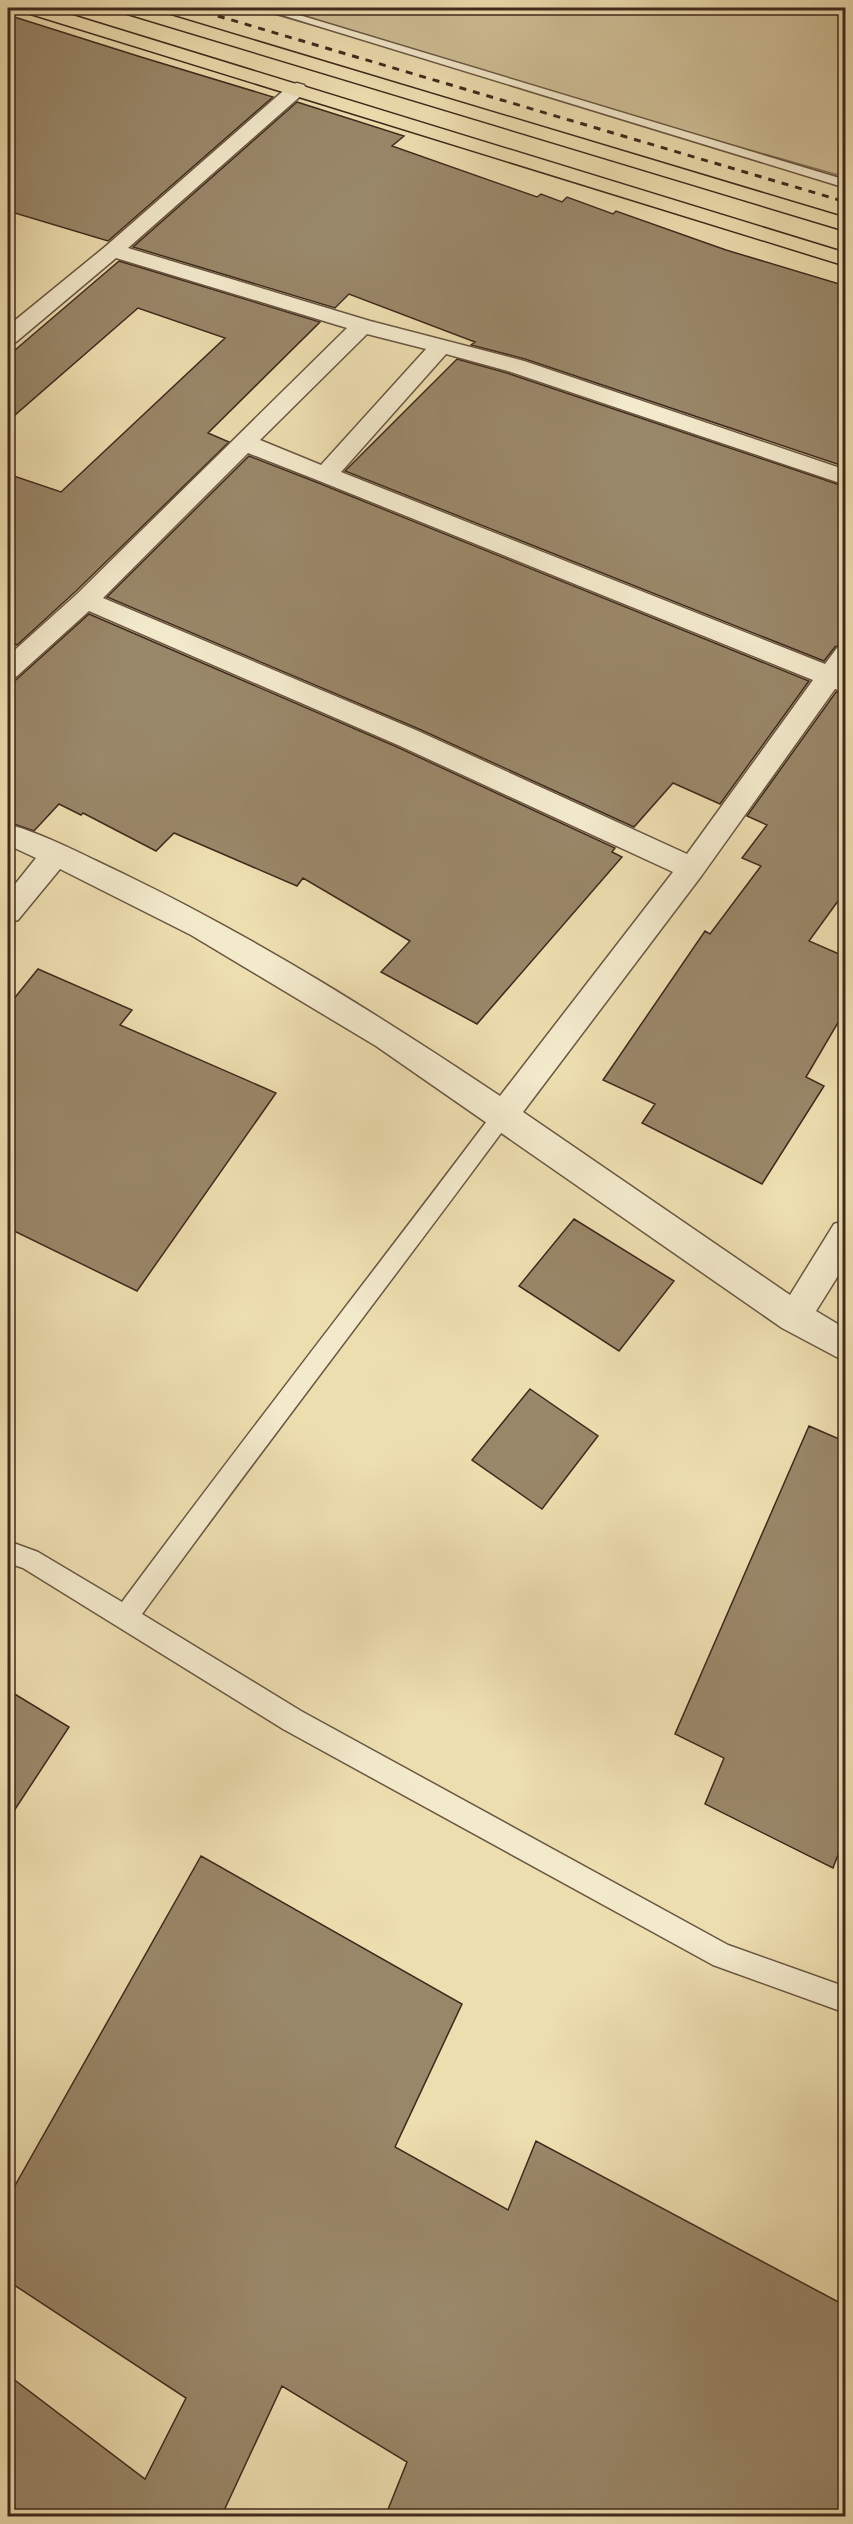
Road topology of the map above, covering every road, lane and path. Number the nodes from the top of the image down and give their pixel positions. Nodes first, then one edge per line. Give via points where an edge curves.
1 (31, 8) edge
2 (128, 8) edge
3 (266, 8) edge
4 (297, 89) junction
5 (624, 157) junction
6 (596, 182) junction
7 (846, 184) edge
8 (730, 190) junction
9 (705, 216) junction
10 (846, 225) edge
11 (113, 250) junction
12 (846, 260) edge
13 (362, 326) junction
14 (8, 337) edge
15 (441, 346) junction
16 (243, 442) junction
17 (325, 475) junction
18 (846, 478) edge
19 (86, 600) junction
20 (8, 670) edge
21 (840, 671) edge
22 (8, 834) edge
23 (56, 854) junction
24 (692, 868) junction
25 (8, 912) edge
26 (503, 1115) junction
27 (846, 1233) edge
28 (794, 1317) junction
29 (846, 1347) edge
30 (8, 1552) edge
31 (125, 1617) junction
32 (846, 2000) edge

1 - 4 highway
2 - 5 highway
3 - 7 lane
4 - 6 highway
4 - 11 street
5 - 6 highway
5 - 8 highway
6 - 9 highway
8 - 9 highway
8 - 10 highway
9 - 12 highway
11 - 13 street
11 - 14 street
13 - 15 street
13 - 16 street
15 - 17 street
15 - 18 street via 516,366
16 - 17 street
16 - 19 street
17 - 21 street
19 - 20 street
19 - 24 street via 408,738
21 - 24 street
22 - 23 street
23 - 25 street
23 - 26 street via 184,919 339,1008
24 - 26 street
26 - 28 street
26 - 31 lane
27 - 28 street
28 - 29 street
30 - 31 lane via 30,1560
31 - 32 lane via 292,1720 722,1956

